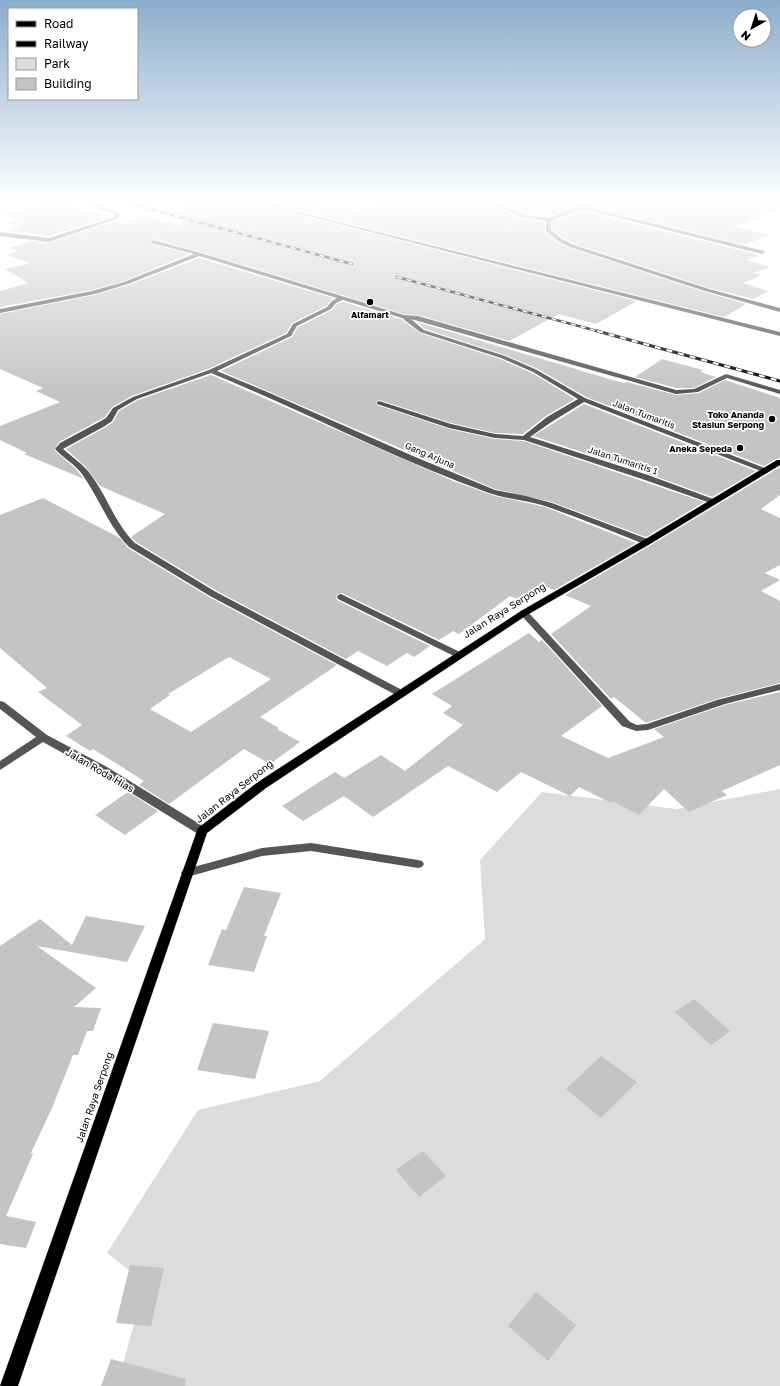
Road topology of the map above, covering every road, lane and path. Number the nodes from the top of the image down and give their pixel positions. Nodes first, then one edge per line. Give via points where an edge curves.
1 (172, 265) edge
2 (234, 265) edge
3 (504, 265) edge
4 (629, 265) edge
5 (342, 298) junction
6 (780, 310) edge
7 (0, 311) edge
8 (404, 317) junction
9 (780, 334) edge
10 (211, 372) junction
11 (780, 392) edge
12 (583, 399) junction
13 (379, 402) dead end
14 (525, 438) junction
15 (780, 462) edge
16 (766, 470) junction
17 (713, 502) junction
18 (647, 542) junction
19 (341, 598) dead end
20 (524, 613) junction
21 (459, 655) junction
22 (780, 686) edge
23 (400, 693) junction
24 (0, 704) edge
25 (43, 737) junction
26 (0, 766) edge
27 (202, 831) junction
28 (418, 864) dead end
29 (187, 873) junction
30 (9, 1386) edge

1 - 7 street via 102,291
2 - 5 street
3 - 9 street
4 - 6 street
5 - 8 street
5 - 10 street via 334,302 330,308 295,325 289,335
8 - 11 street via 416,317 676,392 698,390 726,376
8 - 12 street, Jalan Tumaritis via 413,321 420,330 503,357 535,371
10 - 18 street, Gang Arjuna via 493,492 549,505
10 - 23 street via 129,401 115,409 109,419 102,424 63,445 60,450 84,471 123,536 136,548 213,594
12 - 14 street
12 - 16 street, Jalan Tumaritis
13 - 14 street, Jalan Tumaritis 1 via 449,426 495,436
14 - 17 street, Jalan Tumaritis 1
15 - 16 main road, Jalan Raya Serpong
16 - 17 main road, Jalan Raya Serpong
17 - 18 main road, Jalan Raya Serpong
18 - 20 main road, Jalan Raya Serpong
19 - 21 street
20 - 21 main road, Jalan Raya Serpong
20 - 22 street via 626,724 636,728 648,728 721,702
21 - 23 main road, Jalan Raya Serpong
23 - 27 main road, Jalan Raya Serpong via 262,785
24 - 25 street, Jalan Roda Hias
25 - 26 street
25 - 27 street, Jalan Roda Hias via 103,770
27 - 29 main road, Jalan Raya Serpong
28 - 29 street via 311,848 262,852
29 - 30 main road, Jalan Raya Serpong

